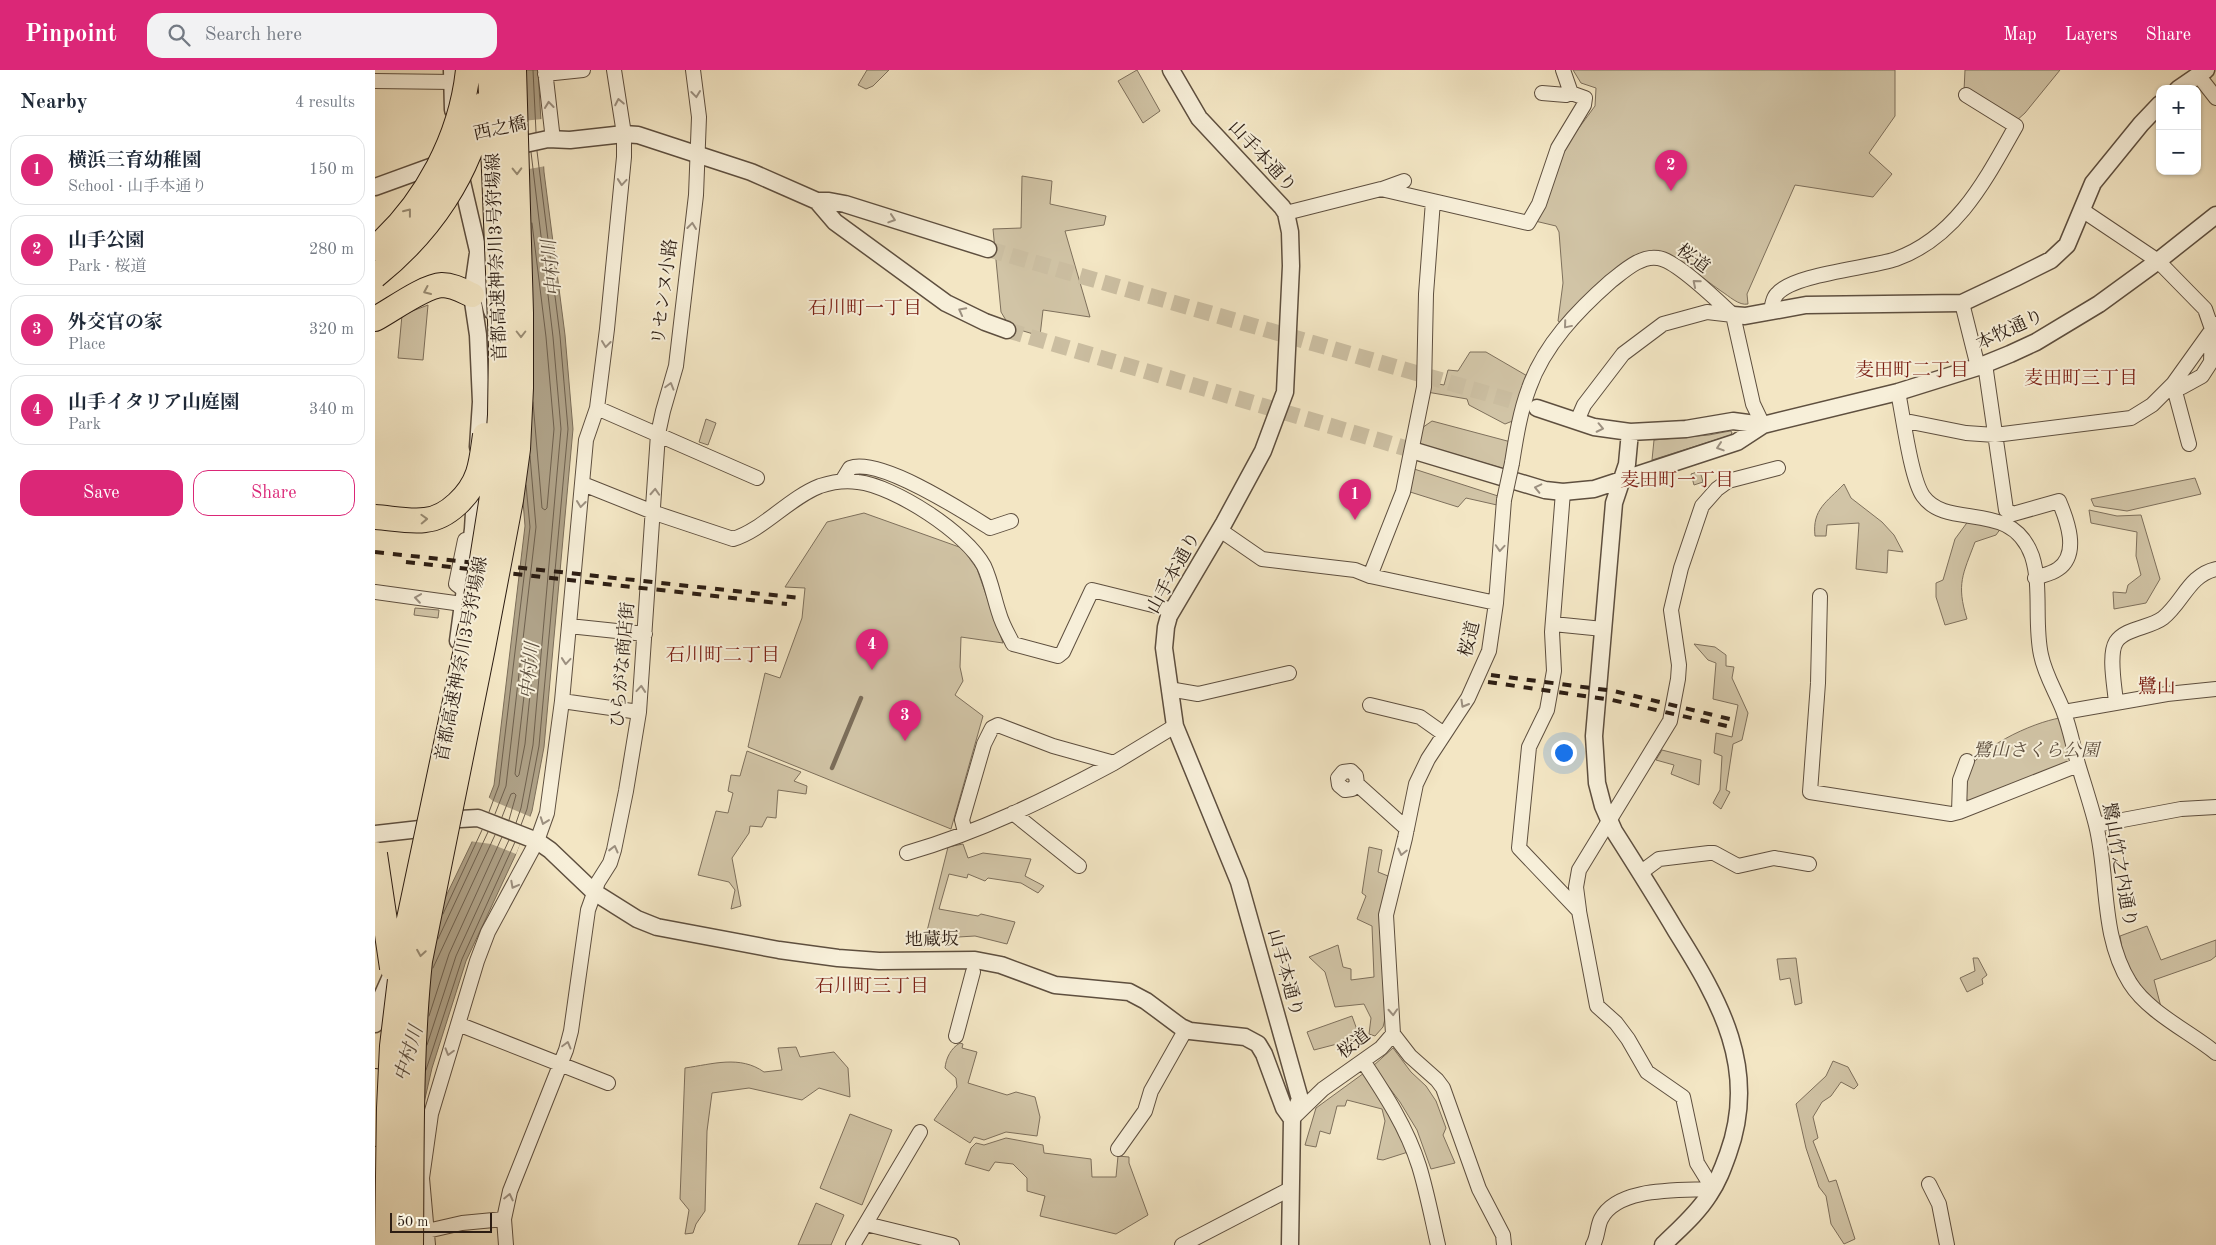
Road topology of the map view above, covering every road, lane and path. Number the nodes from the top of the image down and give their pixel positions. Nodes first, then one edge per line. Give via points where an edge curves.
1 (489, 70) edge
2 (514, 70) edge
3 (583, 70) edge
4 (614, 70) edge
5 (693, 70) edge
6 (1171, 70) edge
7 (1563, 70) edge
8 (545, 72) edge
9 (2202, 73) edge
10 (458, 74) edge
11 (375, 81) edge
12 (2184, 85) edge
13 (1542, 93) dead end
14 (1571, 93) junction
15 (1966, 95) dead end
16 (2216, 98) edge
17 (2156, 109) edge
18 (481, 120) junction
19 (624, 134) junction
20 (550, 140) junction
21 (698, 152) junction
22 (456, 158) junction
23 (494, 176) junction
24 (1405, 181) dead end
25 (375, 187) edge
26 (1381, 189) junction
27 (817, 201) junction
28 (1433, 201) junction
29 (2082, 210) junction
30 (1286, 213) junction
31 (2216, 215) edge
32 (375, 248) edge
33 (988, 249) tunnel mouth
34 (478, 253) junction
35 (2158, 261) junction
36 (375, 276) edge
37 (375, 292) edge
38 (472, 295) junction
39 (1962, 303) junction
40 (1771, 312) junction
41 (1733, 315) junction
42 (375, 319) edge
43 (2214, 327) edge
44 (1007, 330) tunnel mouth
45 (1982, 365) junction
46 (2173, 384) junction
47 (1897, 392) junction
48 (597, 408) junction
49 (1537, 408) tunnel mouth
50 (1577, 421) junction
51 (1911, 422) dead end
52 (1763, 425) junction
53 (1630, 432) junction
54 (658, 434) junction
55 (1995, 435) junction
56 (2189, 444) dead end
57 (1415, 451) tunnel mouth
58 (1778, 468) dead end
59 (757, 478) dead end
60 (842, 481) junction
61 (1620, 481) junction
62 (583, 484) junction
63 (1563, 492) junction
64 (654, 512) junction
65 (375, 517) edge
66 (1011, 521) dead end
67 (1221, 530) junction
68 (2216, 570) edge
69 (1370, 576) junction
70 (2035, 578) junction
71 (375, 592) edge
72 (1820, 596) dead end
73 (463, 597) junction
74 (1496, 603) junction
75 (1173, 610) junction
76 (1553, 624) junction
77 (569, 626) junction
78 (1603, 629) junction
79 (645, 634) junction
80 (1289, 673) dead end
81 (2216, 689) edge
82 (1169, 690) junction
83 (562, 700) junction
84 (2116, 703) junction
85 (1370, 705) dead end
86 (639, 712) junction
87 (2064, 712) junction
88 (1175, 726) junction
89 (1445, 734) junction
90 (1967, 761) dead end
91 (1114, 763) junction
92 (2078, 766) junction
93 (1357, 784) dead end
94 (447, 786) junction
95 (2216, 807) edge
96 (1959, 812) junction
97 (1013, 813) junction
98 (442, 820) junction
99 (1609, 820) junction
100 (2096, 825) junction
101 (1407, 829) junction
102 (965, 832) junction
103 (375, 834) edge
104 (531, 838) junction
105 (907, 853) dead end
106 (375, 854) edge
107 (1809, 864) dead end
108 (1079, 866) dead end
109 (1640, 873) junction
110 (594, 892) junction
111 (1579, 911) junction
112 (973, 972) dead end
113 (376, 1016) edge
114 (458, 1024) junction
115 (1186, 1029) junction
116 (1393, 1034) junction
117 (956, 1036) dead end
118 (2216, 1053) edge
119 (1363, 1062) junction
120 (561, 1064) junction
121 (375, 1081) edge
122 (608, 1083) dead end
123 (1292, 1119) junction
124 (920, 1132) dead end
125 (375, 1134) edge
126 (1118, 1149) dead end
127 (1929, 1184) dead end
128 (1713, 1188) junction
129 (1290, 1189) junction
130 (505, 1219) junction
131 (866, 1224) junction
132 (422, 1240) edge
133 (387, 1245) edge
134 (399, 1245) edge
135 (506, 1245) edge
136 (853, 1245) edge
137 (952, 1245) edge
138 (1182, 1245) edge
139 (1290, 1245) edge
140 (1438, 1245) edge
141 (1504, 1245) edge
142 (1593, 1245) edge
143 (1663, 1245) edge
144 (1947, 1245) edge

1 - 18 highway, bridge
1 - 23 highway, 首都高速神奈川3号狩場線, bridge
2 -> 132 highway, 首都高速神奈川3号狩場線, bridge via 521,323 518,449 483,648 420,961 412,1097
3 - 8 street
19 -> 4 street
5 -> 21 street, リセンヌ小路 via 699,117
6 - 30 street, 山手本通り via 1199,118
7 - 14 street
20 -> 8 street
9 - 12 street
9 - 16 street
10 - 11 street
10 - 22 street
32 -> 10 highway, bridge via 418,200 455,132 465,100
13 - 14 street
14 - 28 street via 1585,98 1584,105 1558,148 1539,204 1528,223
15 - 40 street via 2016,126 1963,213 1909,254 1878,265 1836,271 1791,284 1778,291
17 - 29 street via 2101,171
18 - 36 highway, bridge via 461,174 441,207 414,240
18 - 37 highway, bridge via 466,176 447,209 419,247
19 - 20 street, 西之橋
19 - 21 street, 西之橋 via 651,137
19 -> 48 street
20 - 22 street, 西之橋, bridge
21 - 27 street, 西之橋
54 -> 21 street, リセンヌ小路 via 676,366
22 - 25 street, 西之橋
22 - 34 street
65 -> 23 highway, bridge via 423,520 443,515 456,505 478,474 485,430
23 - 133 highway, 首都高速神奈川3号狩場線, bridge via 501,347 496,471 473,616 405,938 391,1064
24 - 26 street
26 - 28 street
26 - 30 street
27 -> 33 street via 845,204
44 -> 27 street via 946,303 835,222
28 - 69 street via 1424,387 1403,492
29 - 35 street
29 - 39 street via 2073,235 2051,260
30 - 67 street, 山手本通り via 1291,266 1285,392 1263,451
31 - 35 street, 本牧通り
34 - 38 street
34 - 94 street via 495,325 501,466 471,759
35 - 43 street via 2205,310
35 - 45 street, 本牧通り via 2083,315 2036,342
38 -> 42 highway via 440,285
38 - 73 street via 478,335 481,402 473,529
39 - 40 street via 1806,305
39 - 45 street
40 - 41 street
41 - 50 street via 1707,312 1663,324 1623,354 1584,405
41 - 52 street via 1753,404
41 -> 74 street, 桜道, bridge via 1671,263 1655,257 1641,260 1598,293 1559,334 1529,387 1521,414 1504,500
43 - 46 street
43 - 46 street via 2213,354 2202,376 2182,387
45 - 47 street, 本牧通り
45 - 55 street
46 - 55 street via 2131,418
46 - 56 street
47 - 52 street, 本牧通り
47 - 70 street, 鷺山竹之内通り via 1917,484 1923,496 1941,509 1985,517 2017,533 2029,550 2035,566
48 - 54 street
48 - 62 street via 587,440
49 - 50 street, 本牧通り
50 -> 53 street, 本牧通り via 1593,427
51 - 55 street
52 - 53 street, 本牧通り via 1733,421 1686,430
52 -> 61 street, 本牧通り via 1737,442
53 - 61 street via 1627,464
54 - 59 street
64 -> 54 street, ひらがな商店街
55 - 70 street via 2006,510 2013,514 2022,513 2059,501 2067,524 2069,548 2063,564 2051,573
63 -> 57 street, 本牧通り via 1526,486
58 - 99 street via 1728,481 1703,506 1681,568 1671,610 1679,679 1670,721
60 - 64 street via 801,495 744,535 733,539
60 - 66 street via 850,468 863,466 924,490 990,528
60 - 75 street via 875,486 913,504 957,534 984,566 999,615 1013,644 1059,656 1092,590
61 - 63 street, 本牧通り via 1594,489
61 - 78 street via 1614,503
62 - 64 street
62 -> 77 street
63 - 76 street
64 - 79 street, ひらがな商店街
67 - 69 street via 1262,559 1355,570
67 - 75 street, 山手本通り
68 - 84 street via 2194,580 2165,617 2126,634 2116,642 2113,659
69 - 74 street
70 - 87 street, 鷺山竹之内通り via 2041,655
73 -> 71 street
72 - 96 street via 1810,792 1951,814
73 - 94 street via 456,663 441,747
74 -> 89 street, 桜道 via 1487,658
75 - 82 street, 山手本通り via 1164,637
76 - 78 street
76 - 111 street via 1554,671 1547,710 1529,747 1519,848
77 - 79 street
77 -> 83 street
78 - 99 street via 1593,755 1599,795
86 -> 79 street, ひらがな商店街
80 - 82 street via 1199,694
81 - 84 street
82 - 88 street, 山手本通り
83 - 86 street
83 -> 104 street via 547,813
84 - 87 street
85 - 89 street via 1420,717
110 -> 86 street, ひらがな商店街 via 614,850
87 - 92 street, 鷺山竹之内通り
88 - 91 street
88 - 123 street, 山手本通り via 1239,882 1300,1099
89 - 101 street, 桜道 via 1416,784
90 - 96 street via 1960,780
91 - 97 street via 1053,797
91 - 102 street via 999,726 992,728 984,744 962,820
92 - 96 street
92 - 100 street, 鷺山竹之内通り
93 - 101 street
94 - 98 street
95 - 100 street via 2181,808
97 - 102 street via 980,829
97 - 108 street
98 - 103 street via 420,828
98 - 104 street, 地蔵坂 via 478,818
98 - 113 street via 419,914
99 - 109 street
99 - 111 street via 1579,870 1576,887
100 - 118 street, 鷺山竹之内通り via 2108,919 2125,975 2151,1005
101 -> 116 street, 桜道 via 1387,915
102 - 105 street
104 - 110 street, 地蔵坂 via 550,850
104 -> 114 street via 488,932
106 - 134 highway, bridge via 394,995 399,1108
107 - 109 street via 1774,858 1738,866 1709,853 1659,859
109 - 128 street via 1712,989 1733,1046 1739,1092 1737,1122 1727,1157
110 - 115 street, 地蔵坂 via 646,923 779,950 879,961 975,960 1001,965 1055,985 1121,990 1142,998
120 -> 110 street, ひらがな商店街 via 571,1031 587,910
111 - 128 street via 1597,1006 1616,1023 1647,1072 1683,1097 1697,1163
112 - 117 street
114 - 120 street
114 -> 132 street via 431,1114 422,1178
115 - 123 street, 地蔵坂 via 1245,1037 1258,1044 1284,1108
115 - 126 street via 1151,1091 1145,1111
116 - 119 street, 桜道
116 - 141 street via 1443,1088 1479,1189 1503,1235
119 - 123 street, 桜道 via 1323,1089
119 - 140 street via 1409,1138
120 - 122 street
130 -> 120 street, ひらがな商店街 via 516,1172
121 - 125 highway
123 - 129 street, 山手本通り
124 - 131 street
127 - 144 street via 1937,1200
128 - 142 street via 1637,1194 1612,1206 1601,1219
128 - 143 street via 1699,1208
129 - 138 street
129 - 139 street, 山手本通り
130 - 132 street via 462,1223
130 - 135 street, ひらがな商店街
131 - 136 street
131 - 137 street

